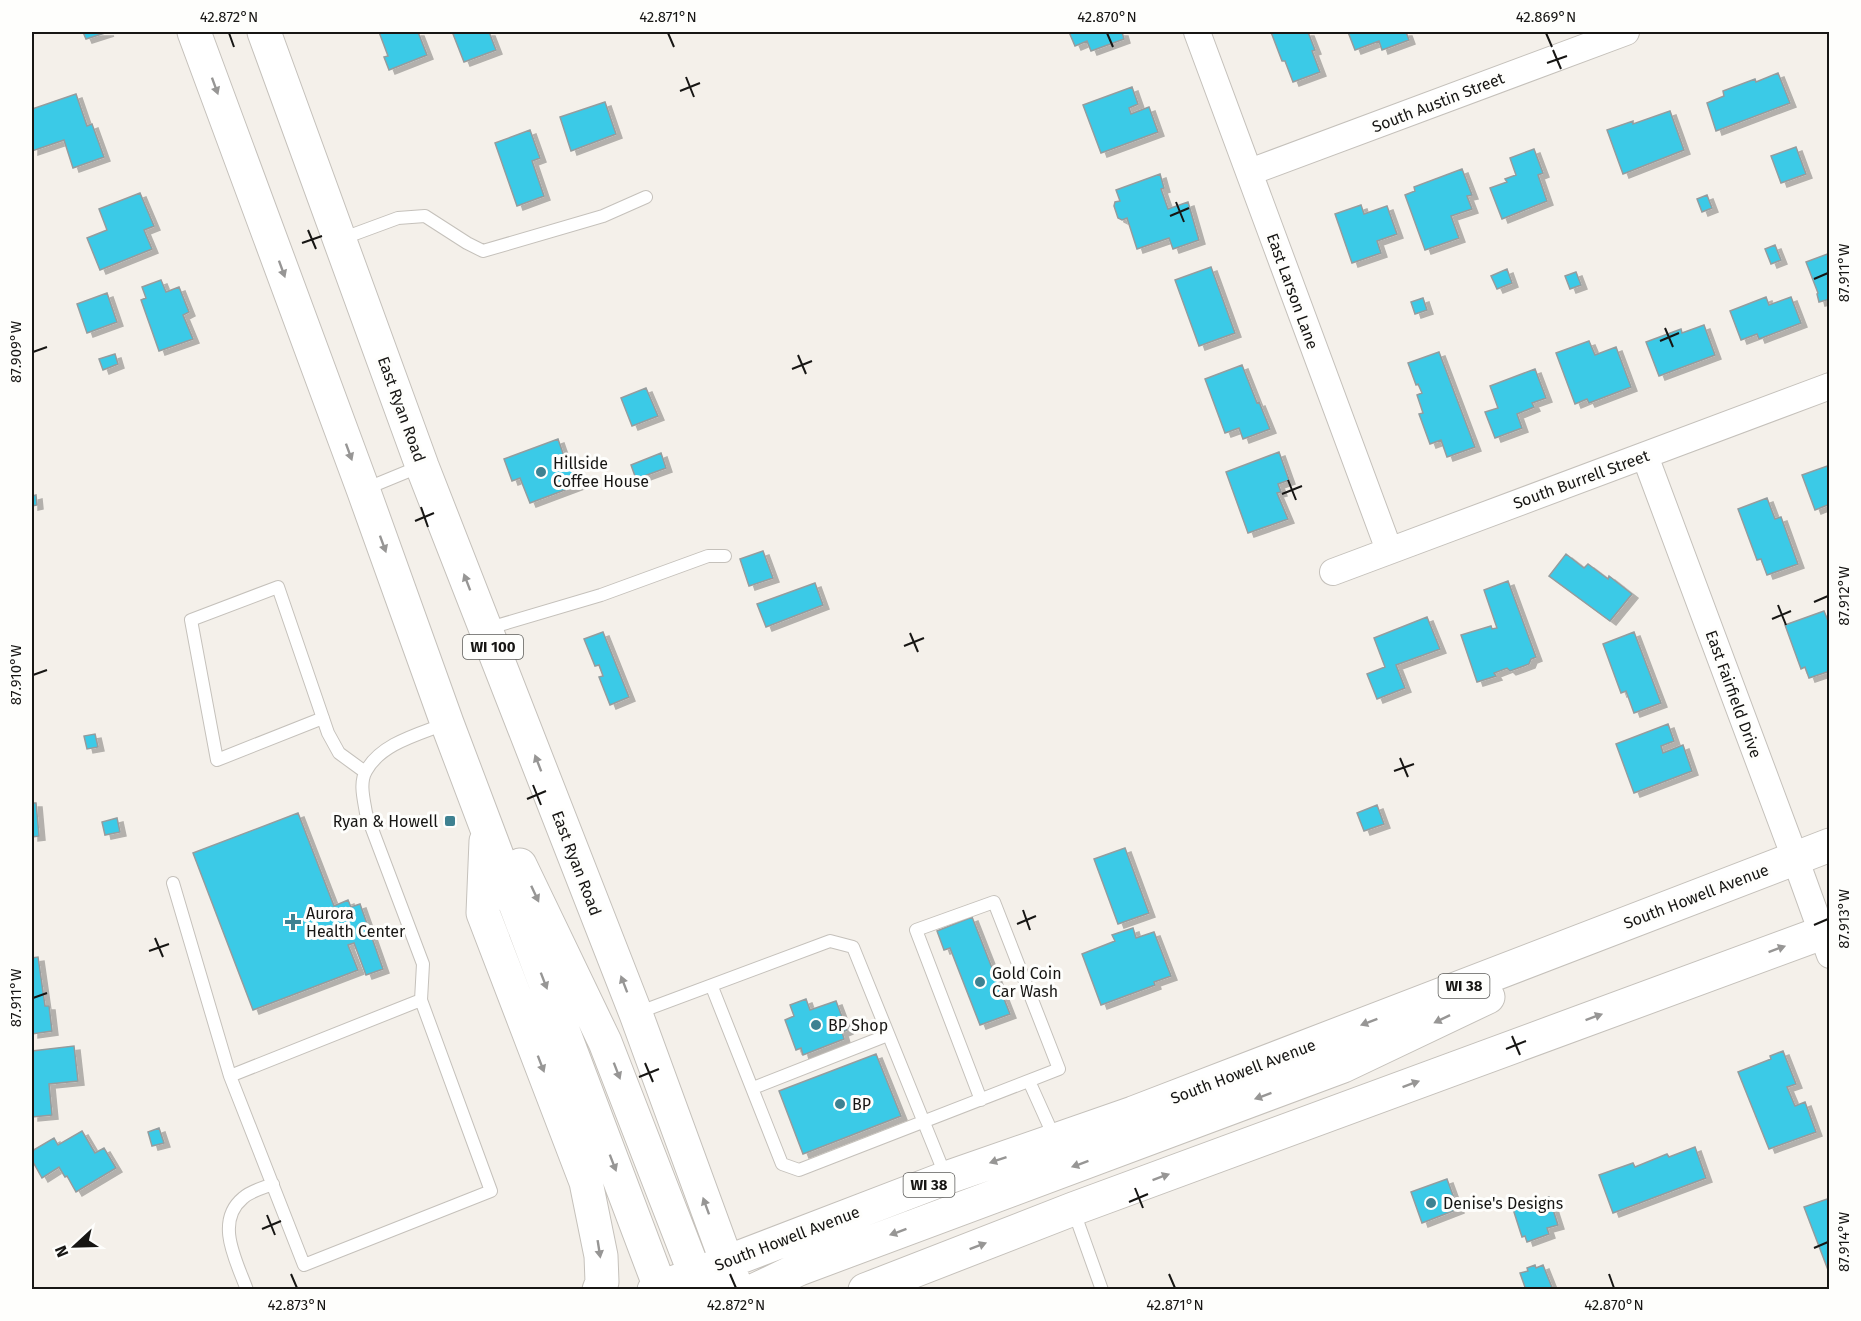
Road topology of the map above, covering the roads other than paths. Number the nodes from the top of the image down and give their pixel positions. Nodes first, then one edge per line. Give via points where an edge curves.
1 (194, 32) edge
2 (264, 32) edge
3 (1197, 32) edge
4 (1626, 32) edge
5 (1250, 172) junction
6 (646, 197) dead end
7 (340, 239) junction
8 (1830, 386) edge
9 (1645, 456) junction
10 (422, 466) junction
11 (363, 489) junction
12 (1389, 550) junction
13 (725, 556) dead end
14 (1333, 572) dead end
15 (486, 629) junction
16 (323, 718) junction
17 (447, 723) junction
18 (365, 772) junction
19 (473, 790) junction
20 (486, 828) junction
21 (1830, 845) edge
22 (1795, 858) junction
23 (173, 883) dead end
24 (1624, 924) junction
25 (1827, 939) edge
26 (712, 987) junction
27 (421, 1000) junction
28 (636, 1014) junction
29 (888, 1035) junction
30 (230, 1076) junction
31 (1029, 1081) junction
32 (753, 1088) junction
33 (981, 1100) junction
34 (924, 1122) junction
35 (1055, 1140) junction
36 (946, 1178) junction
37 (273, 1184) junction
38 (1073, 1209) junction
39 (715, 1281) edge
40 (659, 1289) edge
41 (247, 1290) edge
42 (599, 1290) edge
43 (755, 1290) edge
44 (865, 1290) edge
45 (1102, 1290) edge

1 -> 11 main road
2 - 7 main road, East Ryan Road / WI 100
3 - 5 street, East Larson Lane
4 - 5 street, South Austin Street
5 - 12 street, East Larson Lane
6 - 7 lane via 603,216 483,251 425,216 398,218
7 - 10 main road, East Ryan Road / WI 100
8 - 9 street, South Burrell Street
9 - 12 street, South Burrell Street
9 - 22 street, East Fairfield Drive
10 - 11 lane
15 -> 10 main road, East Ryan Road / WI 100
11 -> 17 main road
12 - 14 street, South Burrell Street
13 - 15 lane via 708,556 601,595
28 -> 15 main road, East Ryan Road / WI 100
16 - 16 lane via 278,587 191,620 217,760
16 - 18 lane via 339,753
17 - 18 lane via 394,745
17 - 19 main road
18 - 27 lane via 362,788 366,813 423,964
19 - 20 main road
19 -> 39 main road via 524,870
20 -> 40 main road
20 -> 42 main road via 483,913 586,1182 601,1256
21 - 22 main road, South Howell Avenue / WI 38
22 - 24 main road, South Howell Avenue / WI 38
22 - 25 street, East Fairfield Drive
23 - 30 lane
24 -> 35 main road, South Howell Avenue / WI 38
24 -> 43 main road via 1495,993 1343,1066 799,1269
38 -> 25 main road
26 - 28 lane
26 - 29 lane via 830,941 853,947
26 - 32 lane
27 - 30 lane
27 - 37 lane via 491,1191 304,1265
39 -> 28 main road, East Ryan Road / WI 100
29 - 32 lane
29 - 34 lane
30 - 37 lane
31 - 33 lane
31 - 33 lane via 1059,1069 994,902 915,930
31 - 35 lane
32 - 34 lane via 782,1164 799,1170
33 - 34 lane
34 - 36 lane
35 -> 36 main road, South Howell Avenue / WI 38
36 - 39 main road, South Howell Avenue / WI 38
37 - 41 lane via 244,1196 234,1207 229,1223 230,1243
44 -> 38 main road
38 - 45 lane
39 - 40 main road, South Howell Avenue / WI 38

